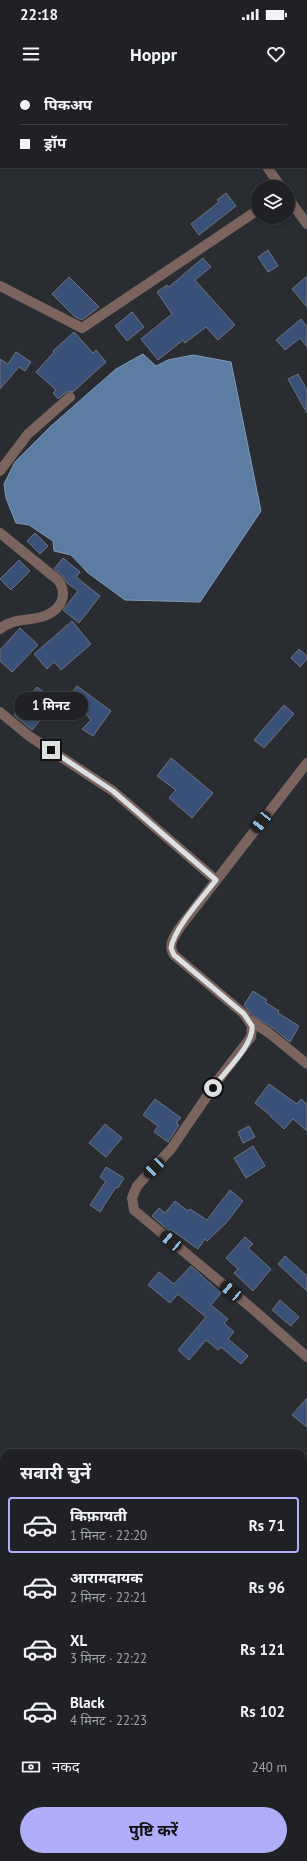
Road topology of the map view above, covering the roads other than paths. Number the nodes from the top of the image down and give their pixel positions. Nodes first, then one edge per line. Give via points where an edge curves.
1 (269, 168) edge
2 (276, 180) edge
3 (295, 208) edge
4 (251, 215) edge
5 (307, 224) edge
6 (0, 286) edge
7 (70, 397) dead end
8 (0, 471) edge
9 (0, 533) edge
10 (0, 629) edge
11 (0, 712) edge
12 (307, 763) edge
13 (216, 880) junction
14 (251, 1022) junction
15 (307, 1064) edge
16 (307, 1357) edge

1 - 2 street
3 - 5 street
4 - 6 street via 82,328
7 - 8 street via 28,434
9 - 10 street via 58,580 64,596 60,604 46,615 16,621
11 - 13 street via 29,736 113,791
12 - 13 street
13 - 14 street via 181,926 171,948 174,955
14 - 15 street
14 - 16 street via 253,1031 245,1046 218,1080 171,1149 137,1186 132,1198 134,1210

